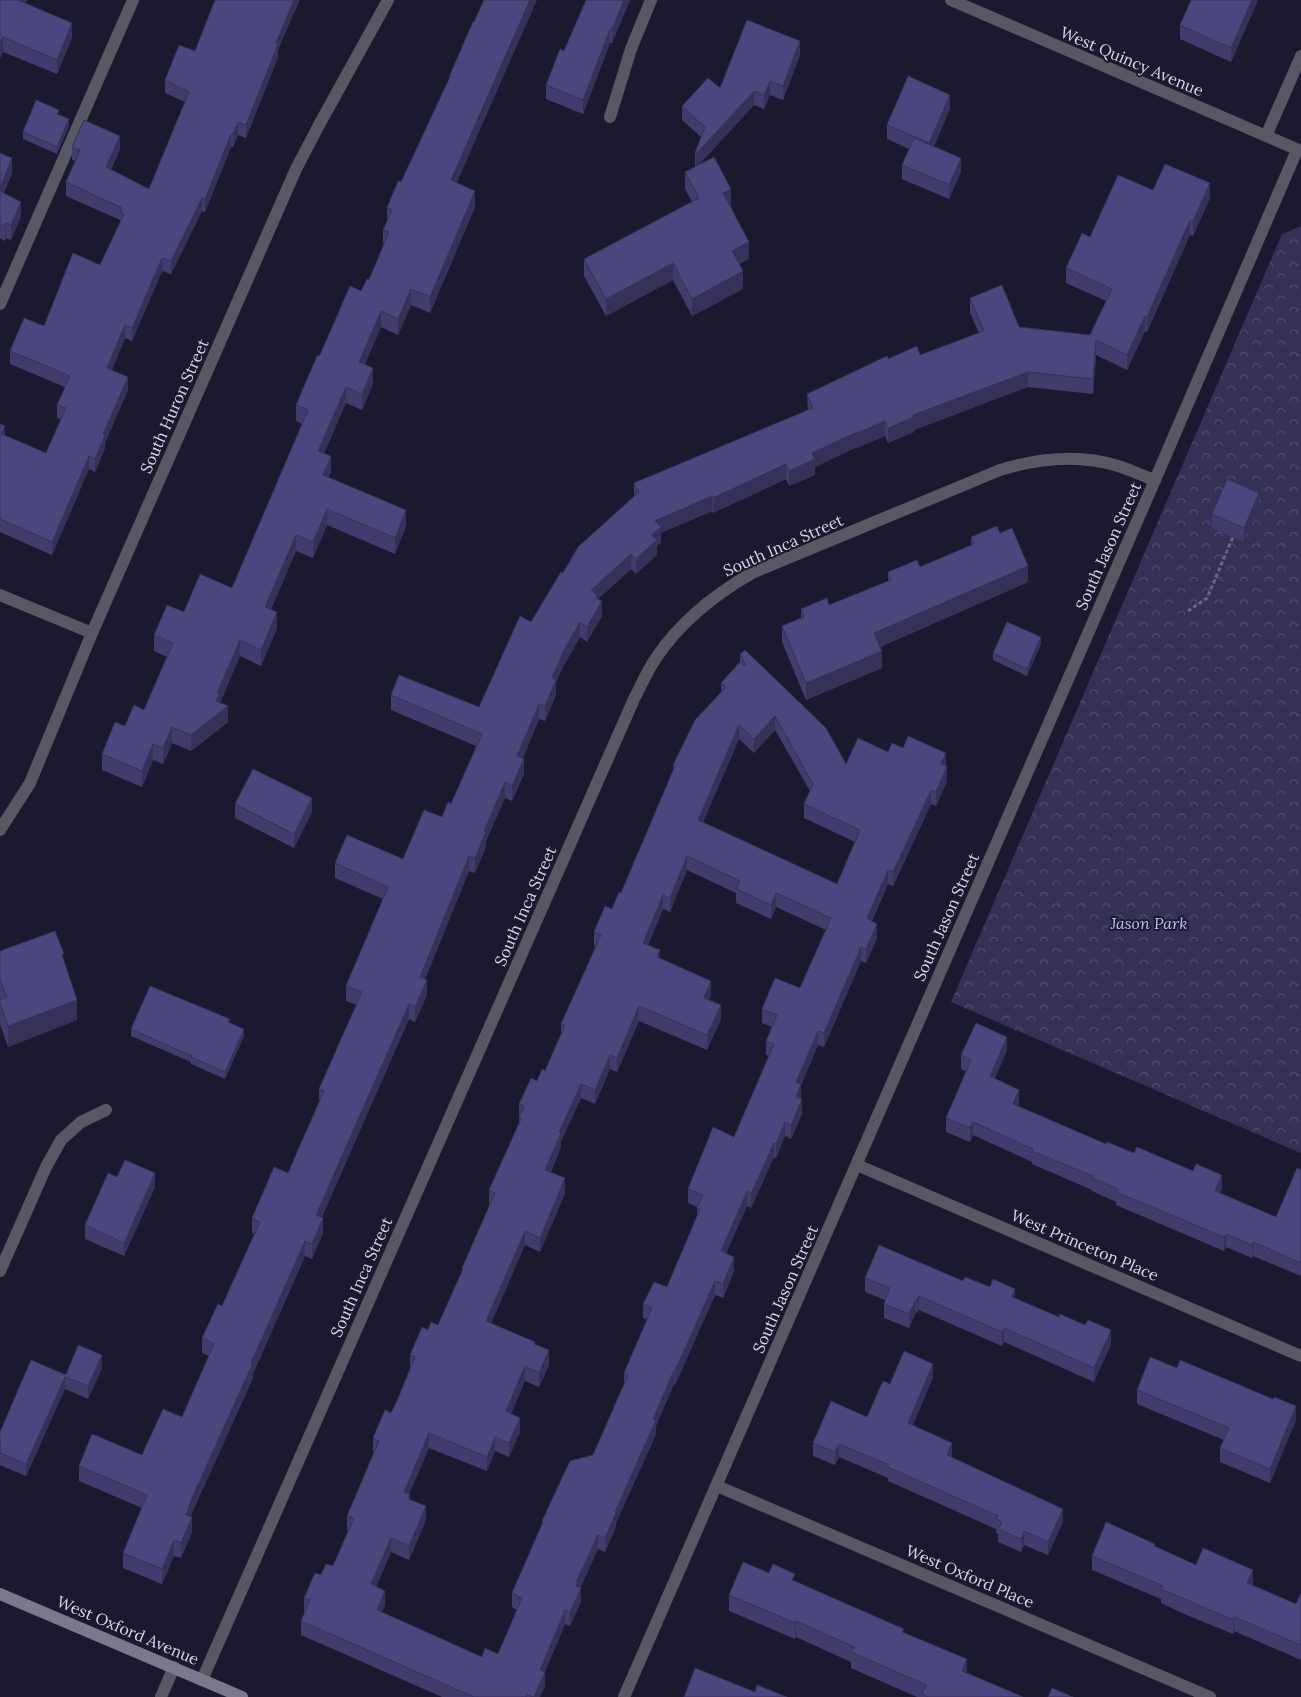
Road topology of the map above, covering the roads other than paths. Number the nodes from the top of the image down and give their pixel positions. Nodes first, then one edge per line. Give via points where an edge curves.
1 (133, 0) edge
2 (388, 0) edge
3 (652, 0) edge
4 (951, 0) edge
5 (1301, 56) edge
6 (610, 117) dead end
7 (1266, 136) junction
8 (1299, 151) edge
9 (0, 304) edge
10 (1155, 480) junction
11 (0, 594) edge
12 (92, 633) junction
13 (0, 830) edge
14 (106, 1110) dead end
15 (857, 1165) junction
16 (0, 1271) edge
17 (1301, 1356) edge
18 (717, 1486) junction
19 (0, 1594) edge
20 (174, 1667) junction
21 (202, 1680) junction
22 (161, 1697) edge
23 (242, 1697) edge
24 (624, 1697) edge
25 (1210, 1697) edge

1 - 9 street
2 - 12 street, South Huron Street via 296,169
3 - 6 street via 631,48
4 - 7 street, West Quincy Avenue
5 - 7 street
7 - 8 street, West Quincy Avenue
8 - 10 street, South Jason Street
10 - 15 street, South Jason Street
10 - 21 street, South Inca Street via 1118,466 1064,458 1038,460 1000,470 752,574 726,588 676,632 656,658 634,699
11 - 12 street
12 - 13 street, South Huron Street via 30,783
14 - 16 street via 81,1122 62,1140 46,1167
15 - 17 street, West Princeton Place
15 - 18 street, South Jason Street
18 - 24 street, South Jason Street
18 - 25 street, West Oxford Place
19 - 20 main road, West Oxford Avenue
20 - 21 main road, West Oxford Avenue
20 - 22 street
21 - 23 main road, West Oxford Avenue

